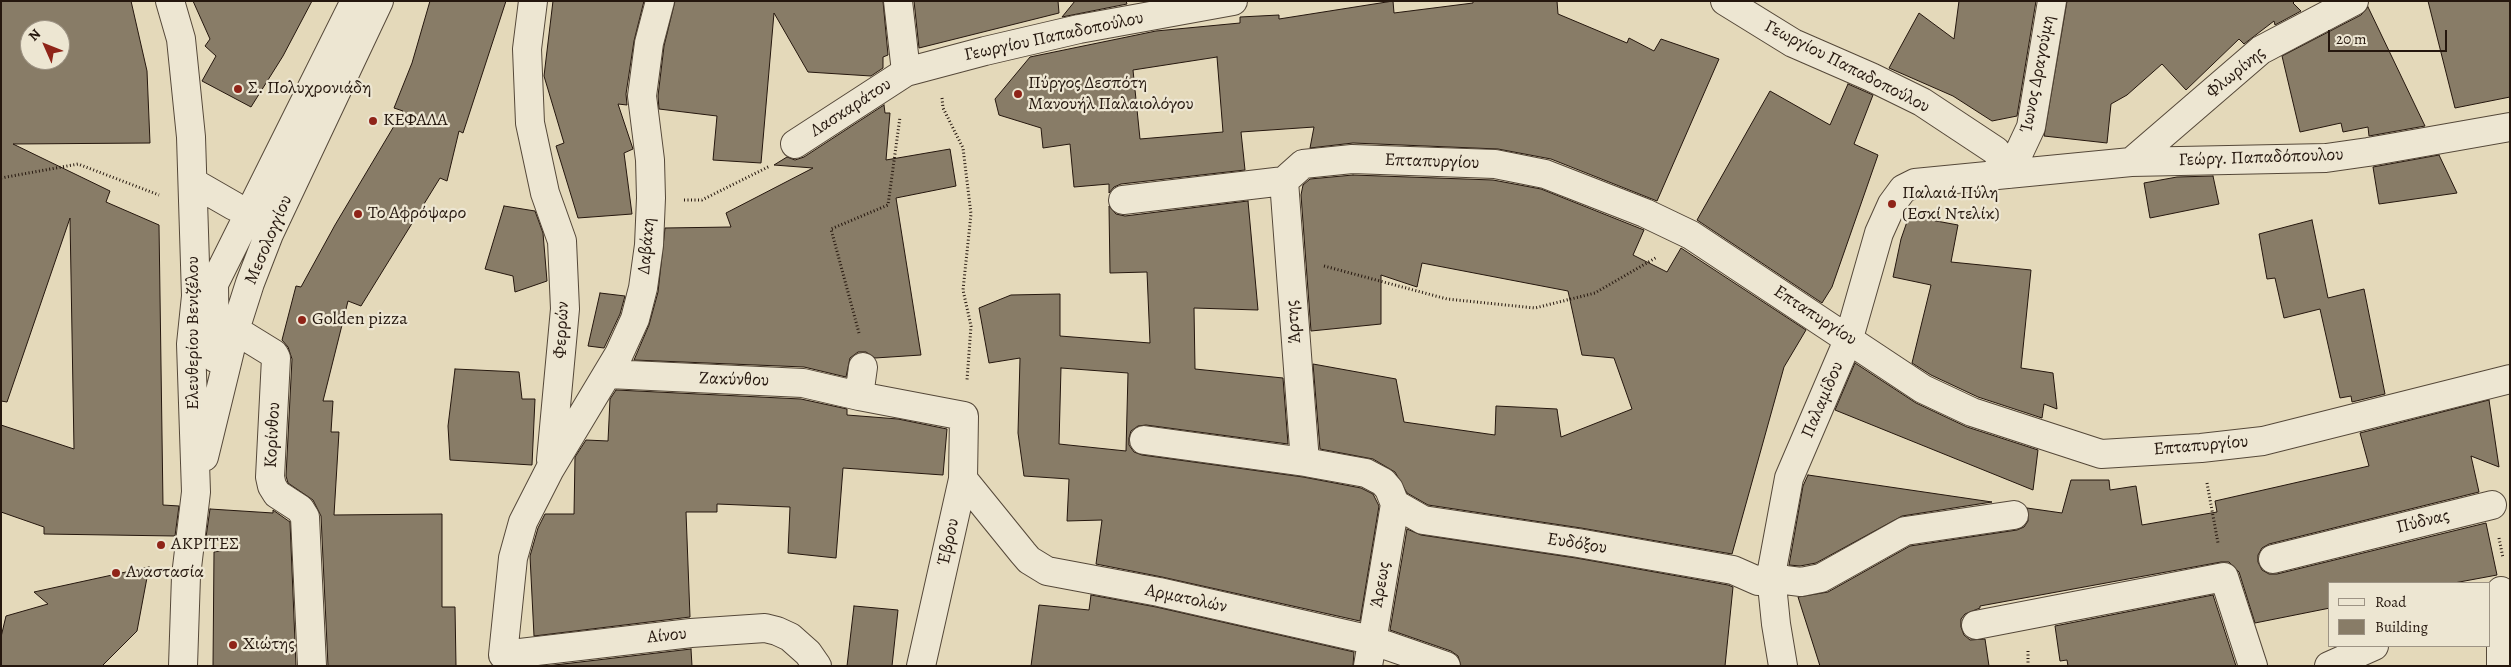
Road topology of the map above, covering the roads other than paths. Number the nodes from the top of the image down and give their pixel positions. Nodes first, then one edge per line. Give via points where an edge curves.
1 (170, 1) edge
2 (342, 1) edge
3 (355, 1) edge
4 (367, 1) edge
5 (379, 1) edge
6 (533, 1) edge
7 (660, 1) edge
8 (898, 1) edge
9 (1233, 1) edge
10 (1725, 1) edge
11 (2052, 1) edge
12 (2354, 1) edge
13 (906, 72) junction
14 (2510, 126) edge
15 (795, 144) road end
16 (2131, 162) junction
17 (2010, 174) junction
18 (1284, 181) junction
19 (194, 183) junction
20 (1123, 200) dead end
21 (234, 206) junction
22 (196, 296) junction
23 (235, 330) junction
24 (1849, 338) junction
25 (863, 367) road end
26 (608, 374) junction
27 (2510, 379) edge
28 (859, 396) junction
29 (964, 416) joint
30 (1144, 440) dead end
31 (1305, 462) junction
32 (550, 469) junction
33 (963, 478) junction
34 (196, 492) junction
35 (1395, 504) junction
36 (2492, 505) road end
37 (2014, 515) dead end
38 (2274, 559) dead end
39 (1771, 575) junction
40 (2502, 590) edge
41 (1976, 624) dead end
42 (2372, 647) edge
43 (1369, 653) edge
44 (503, 655) joint
45 (183, 666) edge
46 (312, 666) edge
47 (817, 666) edge
48 (921, 666) edge
49 (1446, 666) edge
50 (1783, 666) edge
51 (2253, 666) edge
52 (2329, 666) edge
53 (2501, 666) edge

1 - 19 street, Ελευθερίου Βενιζέλου via 184,63
2 - 21 street
3 - 4 street via 214,284 215,358 228,289
5 - 23 street, Μεσολογγίου via 269,234
6 - 32 street, Φερρών via 527,49 530,123 544,193 562,241 565,309
7 - 26 street, Δαβάκη via 649,43 642,96 650,160 650,244 643,288 630,332
8 - 13 street
9 - 13 street, Γεωργίου Παπαδοπούλου via 1079,30
10 - 17 street, Γεωργίου Παπαδοπούλου via 1793,43 1922,102 1996,151
11 - 17 street, Ίωνος Δραγούμη via 2031,127
12 - 16 street, Φλωρίνης via 2261,50
13 - 15 street, Λασκαράτου
14 - 16 street, Γεώργ. Παπαδόπουλου via 2326,158
16 - 17 street, Γεώργ. Παπαδόπουλου
17 - 24 street, Παλαμίδου via 1916,183 1900,192 1879,233
18 - 20 street
18 - 24 street, Επταπυργίου via 1303,164 1352,159 1495,164 1545,174 1645,213 1691,235
18 - 31 street, Άρτης
19 - 21 street
19 - 22 street, Ελευθερίου Βενιζέλου
21 - 22 street
22 - 34 street, Ελευθερίου Βενιζέλου via 191,344
23 - 34 street, Μεσολογγίου
23 - 46 street, Κορίνθου via 276,358 270,477 276,494 300,509 305,517
24 - 27 street, Επταπυργίου via 1923,389 1972,412 2101,454 2262,441
24 - 39 street, Παλαμίδου via 1789,478
25 - 28 street
26 - 28 street, Ζακύνθου via 803,382
26 - 32 street, Δαβάκη
28 - 29 street, Ζακύνθου
29 - 33 street, Έβρου
30 - 31 street, Ευδόξου
31 - 35 street, Ευδόξου via 1375,476 1389,489
32 - 44 street, Φερρών via 528,510 515,547
33 - 43 street, Αρματολών via 1022,553 1047,571 1159,592
33 - 48 street, Έβρου
34 - 45 street, Ελευθερίου Βενιζέλου via 186,576
35 - 39 street, Ευδόξου via 1423,520 1733,570 1758,581
35 - 43 street, Άρεως
36 - 38 street, Πύδνας
37 - 39 street, Ευδόξου via 1905,531 1821,578 1801,582
39 - 50 street, Παλαμίδου
40 - 53 street
41 - 51 street via 2224,577
42 - 52 street
43 - 49 street, Αρματολών
44 - 47 street, Αίνου via 691,633 765,628 790,637

